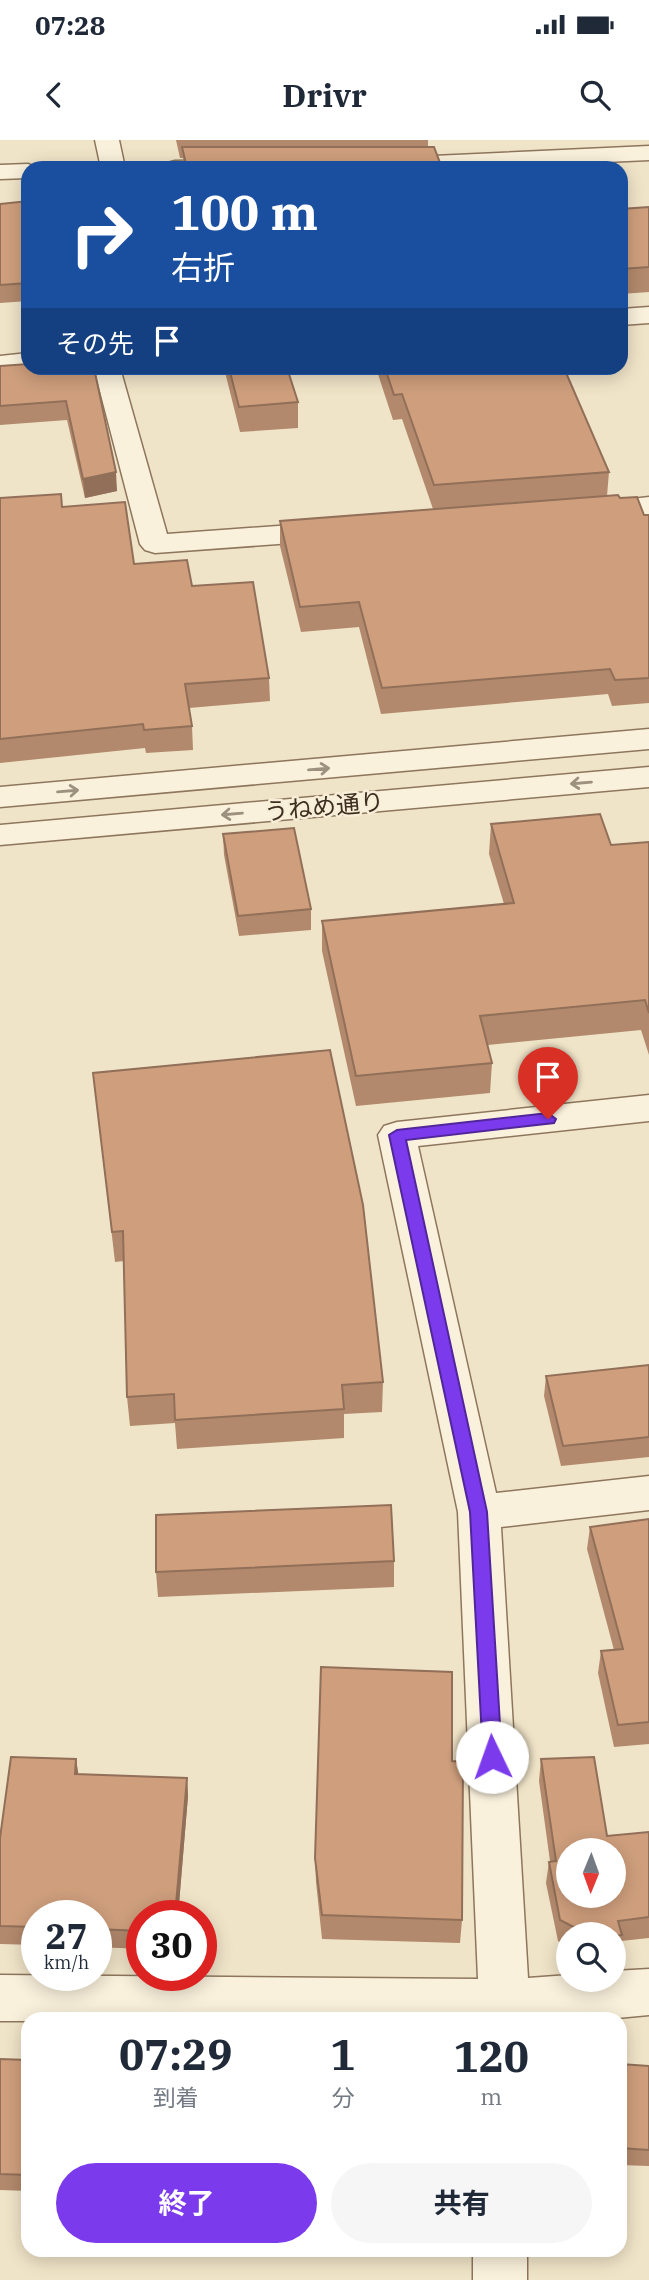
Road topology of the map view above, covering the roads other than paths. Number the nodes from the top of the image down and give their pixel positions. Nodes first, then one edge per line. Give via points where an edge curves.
1 (107, 140) edge
2 (414, 140) edge
3 (649, 153) edge
4 (112, 161) edge
5 (423, 161) edge
6 (485, 161) edge
7 (21, 171) edge
8 (0, 172) edge
9 (649, 315) edge
10 (628, 316) edge
11 (21, 361) edge
12 (0, 363) edge
13 (109, 375) edge
14 (649, 506) edge
15 (567, 513) edge
16 (361, 528) edge
17 (649, 739) edge
18 (649, 776) edge
19 (0, 797) edge
20 (0, 835) edge
21 (649, 1108) edge
22 (649, 1493) edge
23 (479, 1512) junction
24 (649, 1992) edge
25 (0, 1998) edge
26 (506, 2011) edge
27 (500, 2257) edge
28 (500, 2280) edge

1 - 4 street
2 - 5 street
3 - 6 street
7 - 8 street
9 - 10 street
11 - 12 street
13 - 16 street via 155,544
14 - 15 street
19 -> 17 street, うねめ通り
18 -> 20 street, うねめ通り
21 - 23 street via 397,1135
22 - 23 street
23 - 26 street
24 - 26 street
25 - 26 street
27 - 28 street

